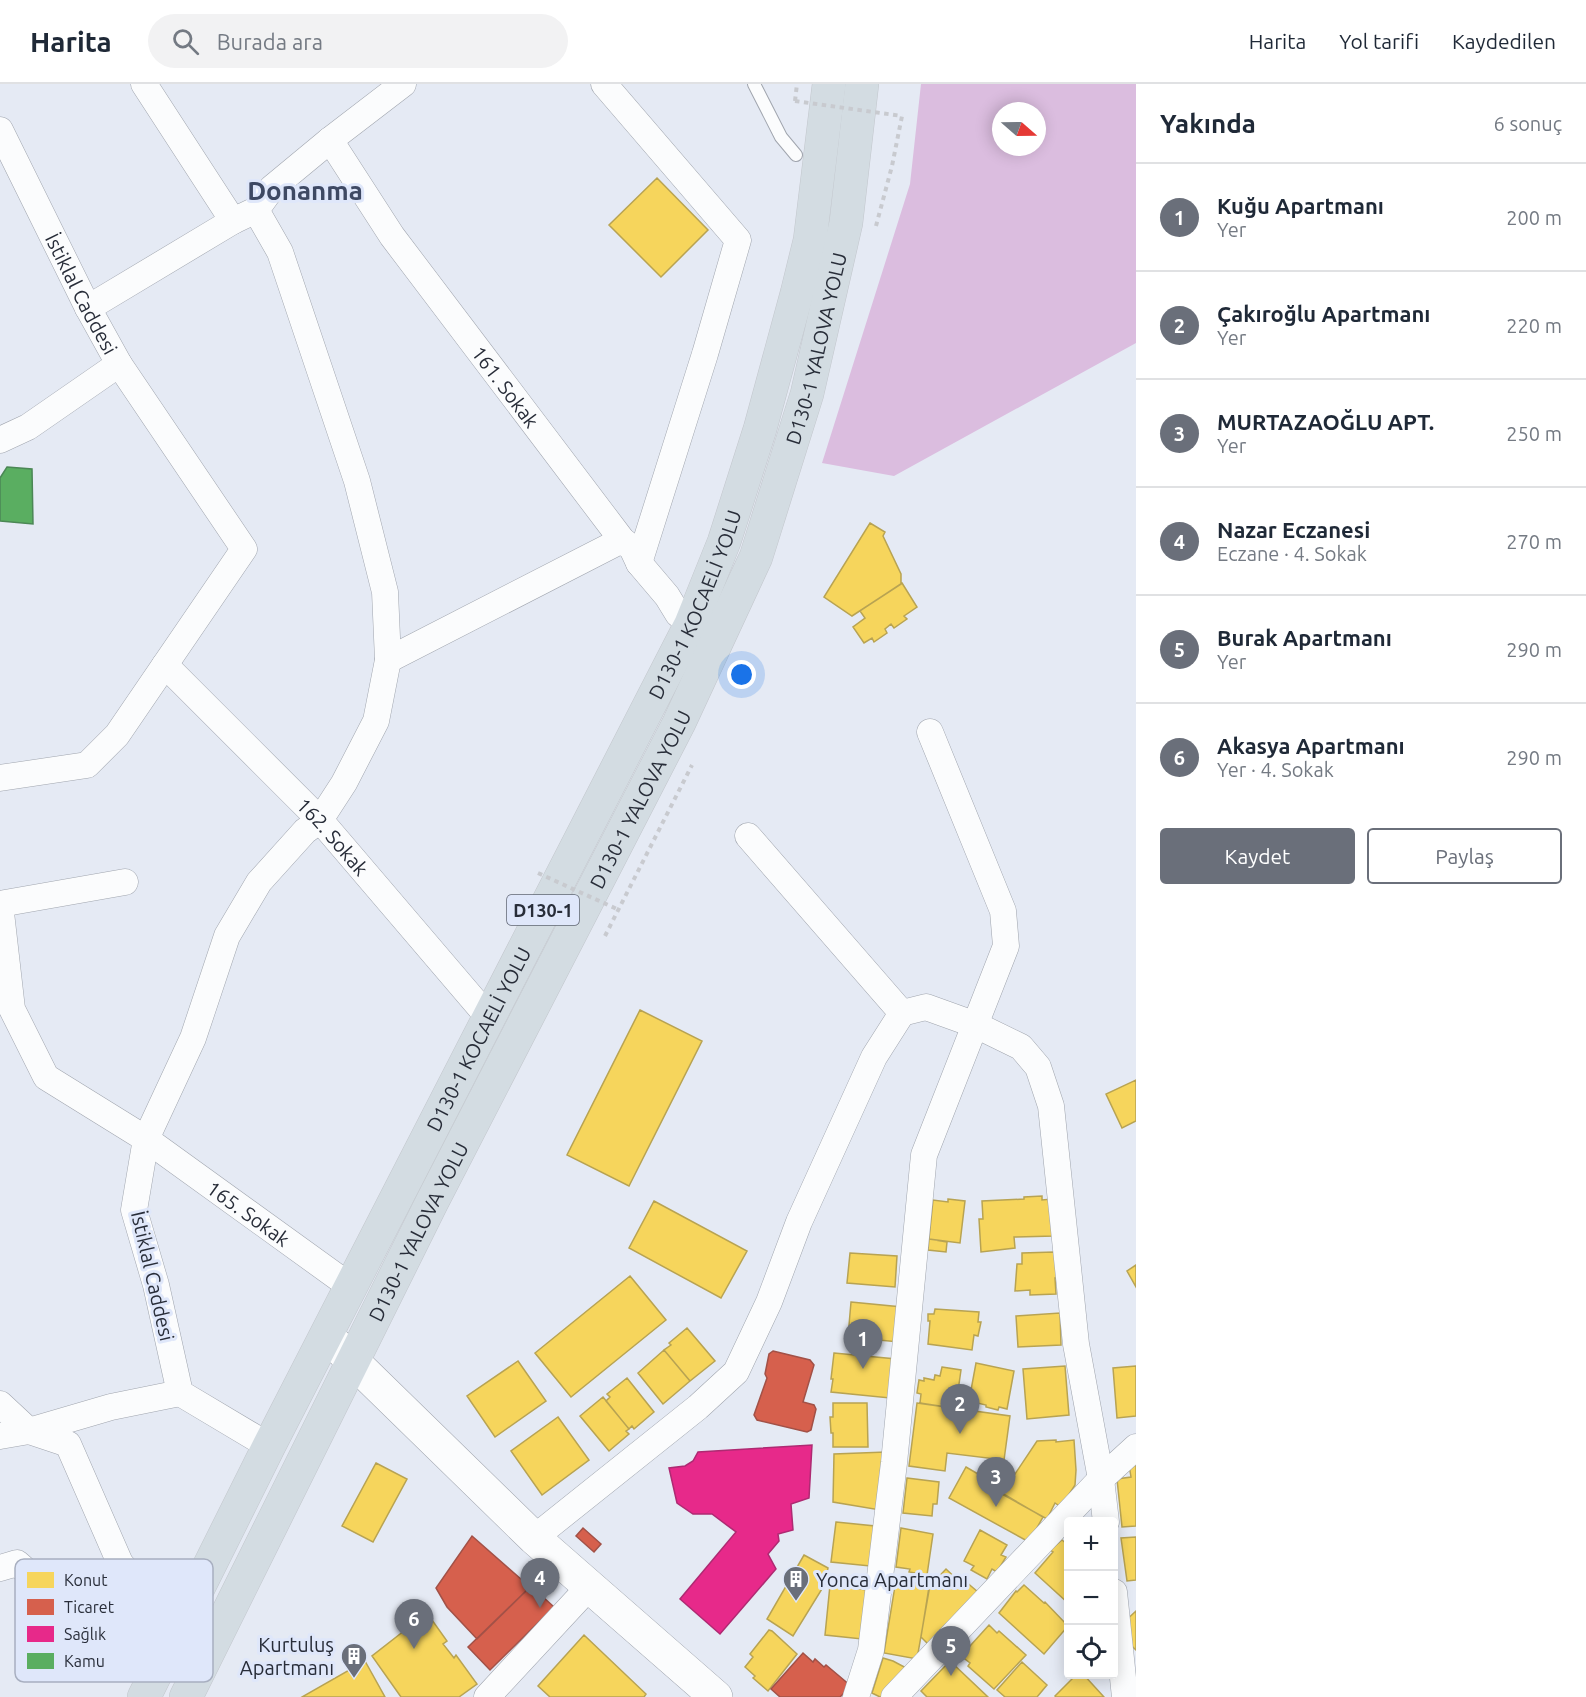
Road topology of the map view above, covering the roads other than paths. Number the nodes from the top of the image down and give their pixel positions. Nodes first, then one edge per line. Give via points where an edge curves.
1 (144, 84) edge
2 (403, 84) edge
3 (604, 84) edge
4 (754, 84) edge
5 (829, 84) edge
6 (862, 84) edge
7 (0, 130) edge
8 (330, 140) junction
9 (796, 155) dead end
10 (245, 216) junction
11 (88, 308) junction
12 (118, 364) junction
13 (0, 440) edge
14 (622, 540) junction
15 (639, 563) junction
16 (691, 624) junction
17 (388, 660) junction
18 (165, 665) junction
19 (930, 732) dead end
20 (0, 778) edge
21 (320, 820) junction
22 (748, 836) dead end
23 (125, 882) dead end
24 (0, 904) edge
25 (902, 1013) junction
26 (489, 1018) junction
27 (976, 1025) junction
28 (146, 1139) junction
29 (351, 1287) junction
30 (327, 1336) junction
31 (352, 1361) junction
32 (180, 1393) junction
33 (0, 1404) edge
34 (29, 1431) junction
35 (0, 1436) edge
36 (269, 1446) junction
37 (1136, 1447) edge
38 (1101, 1479) junction
39 (1106, 1517) edge
40 (534, 1538) junction
41 (118, 1559) edge
42 (212, 1559) edge
43 (15, 1564) edge
44 (0, 1568) edge
45 (590, 1586) junction
46 (1117, 1625) edge
47 (213, 1642) edge
48 (151, 1682) edge
49 (193, 1682) edge
50 (1136, 1692) edge
51 (144, 1697) edge
52 (186, 1697) edge
53 (487, 1697) edge
54 (716, 1697) edge
55 (856, 1697) edge
56 (894, 1697) edge
57 (1125, 1697) edge
58 (1130, 1697) edge

1 - 10 street, İstiklal Caddesi
2 - 8 street
3 - 15 street via 738,240
4 - 9 lane via 781,136
5 - 16 highway, D130-1 KOCAELİ YOLU / D130-1 via 810,240 797,293 724,542
6 - 31 highway, D130-1 YALOVA YOLU / D130-1 via 846,223 818,349 756,557 679,723
7 - 11 street, İstiklal Caddesi
8 - 10 street
8 - 14 street, 161. Sokak via 393,236
10 - 11 street
10 - 17 street, İstiklal Caddesi via 280,252 357,481 385,592
11 - 12 street, İstiklal Caddesi
12 - 13 street, İstiklal Caddesi via 28,427
12 - 18 street via 244,549
14 - 15 street, 161. Sokak via 632,548
14 - 17 street
15 - 16 street, 161. Sokak via 678,614
16 - 26 highway, D130-1 KOCAELİ YOLU / D130-1
17 - 21 street, İstiklal Caddesi via 376,721
18 - 20 street via 117,735 87,765
18 - 21 street, 162. Sokak
19 - 27 street via 1003,911 1006,946
21 - 26 street, 162. Sokak
21 - 28 street, İstiklal Caddesi via 259,882 227,936 193,1038
22 - 25 street
23 - 24 street
24 - 28 street via 12,1009 46,1077
25 - 27 street via 926,1007
25 - 40 street via 874,1057 736,1372
26 - 29 highway, D130-1 KOCAELİ YOLU / D130-1
27 - 38 street via 1021,1047 1038,1067 1051,1106 1076,1344
27 - 55 street via 924,1155 872,1650
28 - 29 street, 165. Sokak
28 - 32 street, İstiklal Caddesi via 134,1210 156,1285
29 - 30 highway, D130-1 KOCAELİ YOLU / D130-1
30 - 31 main road
30 - 36 highway, D130-1 KOCAELİ YOLU / D130-1
31 - 40 main road
31 - 47 highway, D130-1 YALOVA YOLU / D130-1
32 - 34 street via 111,1407
32 - 36 street
33 - 34 street
34 - 35 street
34 - 41 street via 68,1444
36 - 42 highway, D130-1 KOCAELİ YOLU / D130-1
37 - 38 street
38 - 39 street
38 - 56 street
40 - 45 main road
43 - 44 street
45 - 53 street
45 - 54 main road
46 - 57 street
48 - 51 highway, D130-1 KOCAELİ YOLU / D130-1
49 - 52 highway, D130-1 YALOVA YOLU / D130-1
50 - 58 street

